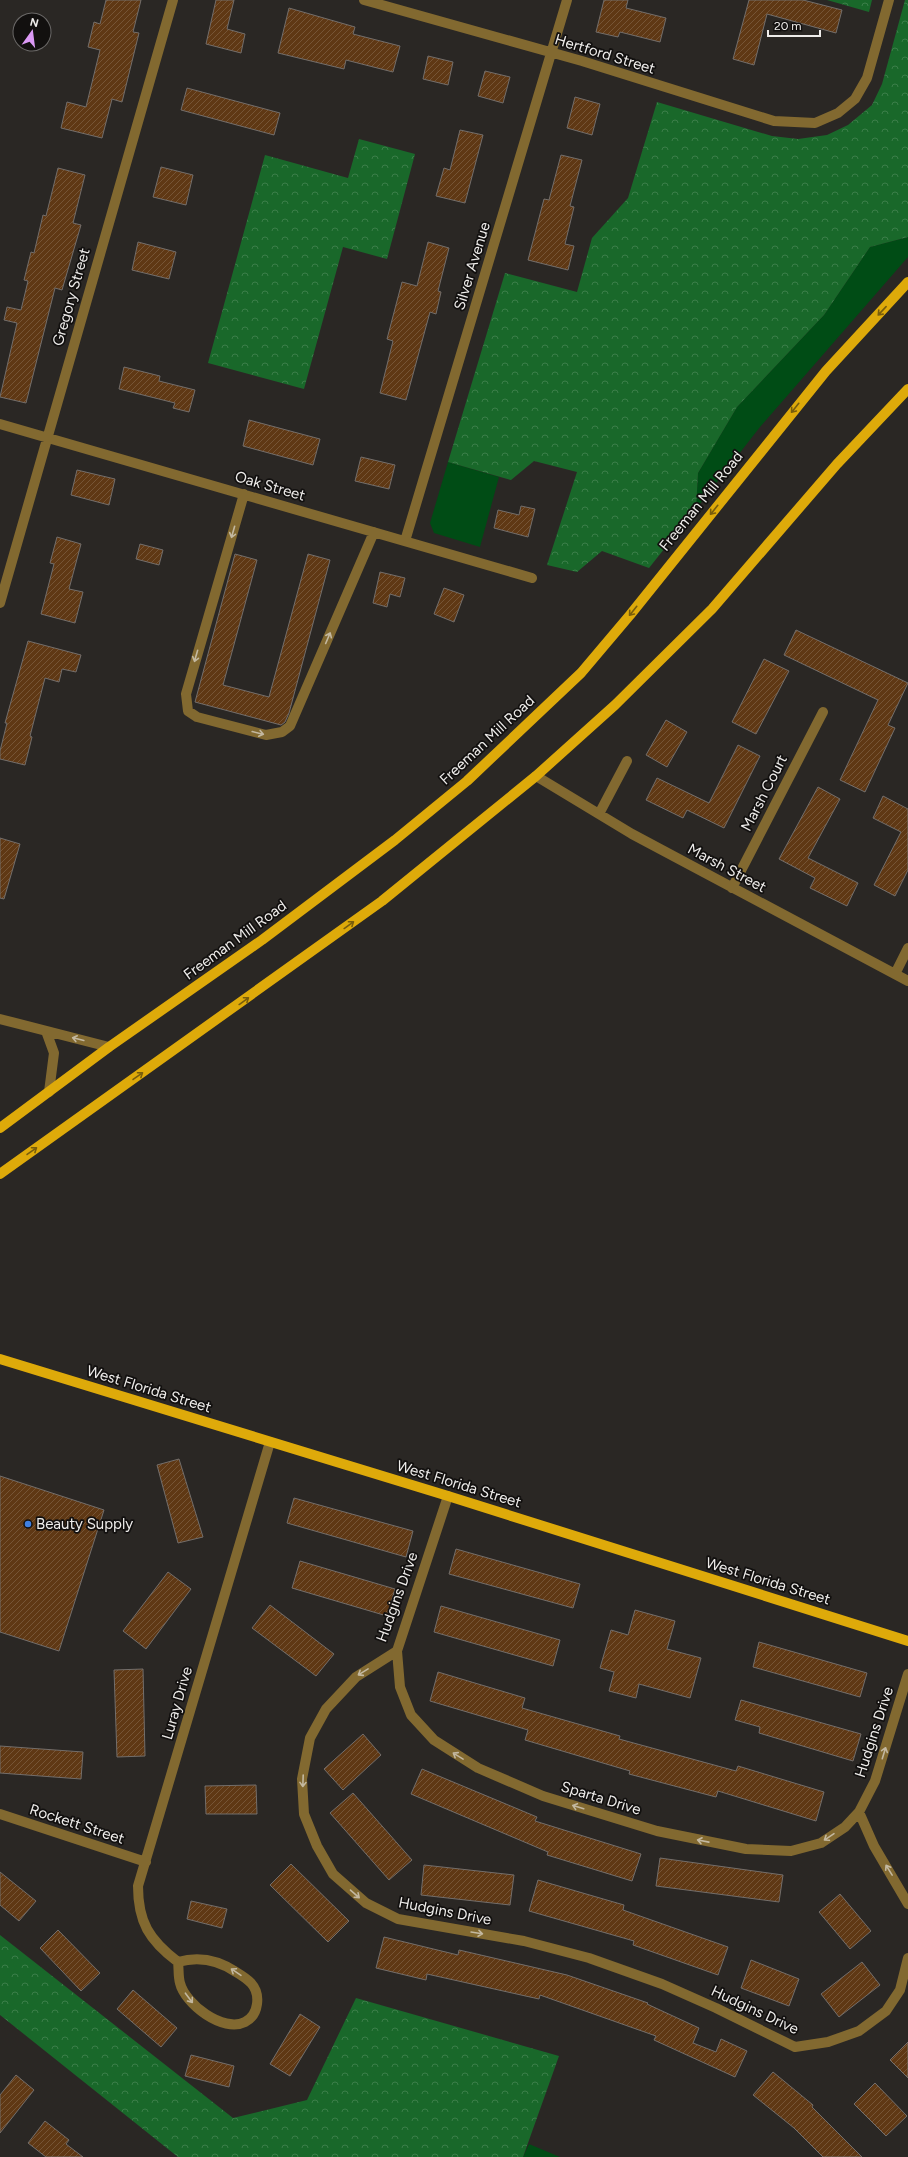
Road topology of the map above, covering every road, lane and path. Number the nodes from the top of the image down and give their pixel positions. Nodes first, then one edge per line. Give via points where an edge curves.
1 (173, 0) edge
2 (364, 0) edge
3 (567, 0) edge
4 (889, 0) edge
5 (551, 53) junction
6 (908, 282) edge
7 (908, 389) edge
8 (0, 424) edge
9 (47, 437) junction
10 (244, 494) junction
11 (374, 532) junction
12 (405, 541) junction
13 (532, 578) dead end
14 (0, 603) edge
15 (823, 712) dead end
16 (627, 761) dead end
17 (536, 776) junction
18 (599, 814) junction
19 (732, 888) junction
20 (908, 948) edge
21 (895, 974) junction
22 (908, 981) edge
23 (0, 1019) edge
24 (46, 1031) junction
25 (109, 1047) junction
26 (49, 1092) junction
27 (0, 1128) edge
28 (0, 1174) edge
29 (0, 1359) edge
30 (270, 1442) junction
31 (448, 1496) junction
32 (908, 1641) edge
33 (396, 1651) junction
34 (908, 1674) edge
35 (859, 1812) junction
36 (0, 1814) edge
37 (146, 1862) junction
38 (908, 1904) edge
39 (908, 1958) edge
40 (178, 1962) junction

1 - 9 street, Gregory Street
2 - 5 street, Hertford Street
3 - 5 street, Silver Avenue
4 - 5 street, Hertford Street via 867,78 855,99 838,113 815,123 774,121
5 - 12 street, Silver Avenue
6 -> 25 main road, Freeman Mill Road via 826,371 630,615 575,678 467,781 395,840 262,940
7 - 17 main road via 837,464 712,609 615,705
8 - 9 street, Oak Street
9 - 10 street, Oak Street
9 - 14 street, Gregory Street
10 - 11 street, Oak Street
10 -> 11 street via 186,694 188,711 197,717 266,735 282,732 290,726
11 - 12 street, Oak Street
12 - 13 street, Oak Street
15 - 19 street, Marsh Court
16 - 18 street
17 - 18 street, Marsh Street
28 -> 17 main road via 382,901
18 - 19 street, Marsh Street
19 - 21 street, Marsh Street
20 - 21 street
21 - 22 street, Marsh Street
23 - 24 street
25 -> 24 street
24 - 26 street via 54,1053
25 - 26 main road, Freeman Mill Road
26 - 27 main road, Freeman Mill Road
29 - 30 main road, West Florida Street
30 - 31 main road, West Florida Street
30 - 37 street, Luray Drive
31 - 32 main road, West Florida Street
31 - 33 street, Hudgins Drive
35 -> 33 street, Sparta Drive via 845,1827 821,1843 790,1851 746,1849 657,1831 543,1796 478,1768 434,1740 411,1715 400,1688
33 -> 39 street, Hudgins Drive via 356,1677 326,1709 310,1738 302,1779 304,1814 317,1846 333,1874 366,1903 398,1919 524,1941 589,1958 662,1984 795,2047 828,2042 859,2031 886,2011 900,1990
35 -> 34 street, Hudgins Drive via 875,1782
38 -> 35 street via 874,1846
36 - 37 street, Rockett Street
37 - 40 street, Luray Drive via 138,1886 142,1921 153,1940
40 -> 40 street via 180,1984 198,2009 220,2022 231,2025 244,2022 253,2016 258,2004 257,1994 251,1983 238,1973 224,1964 211,1960 189,1959

